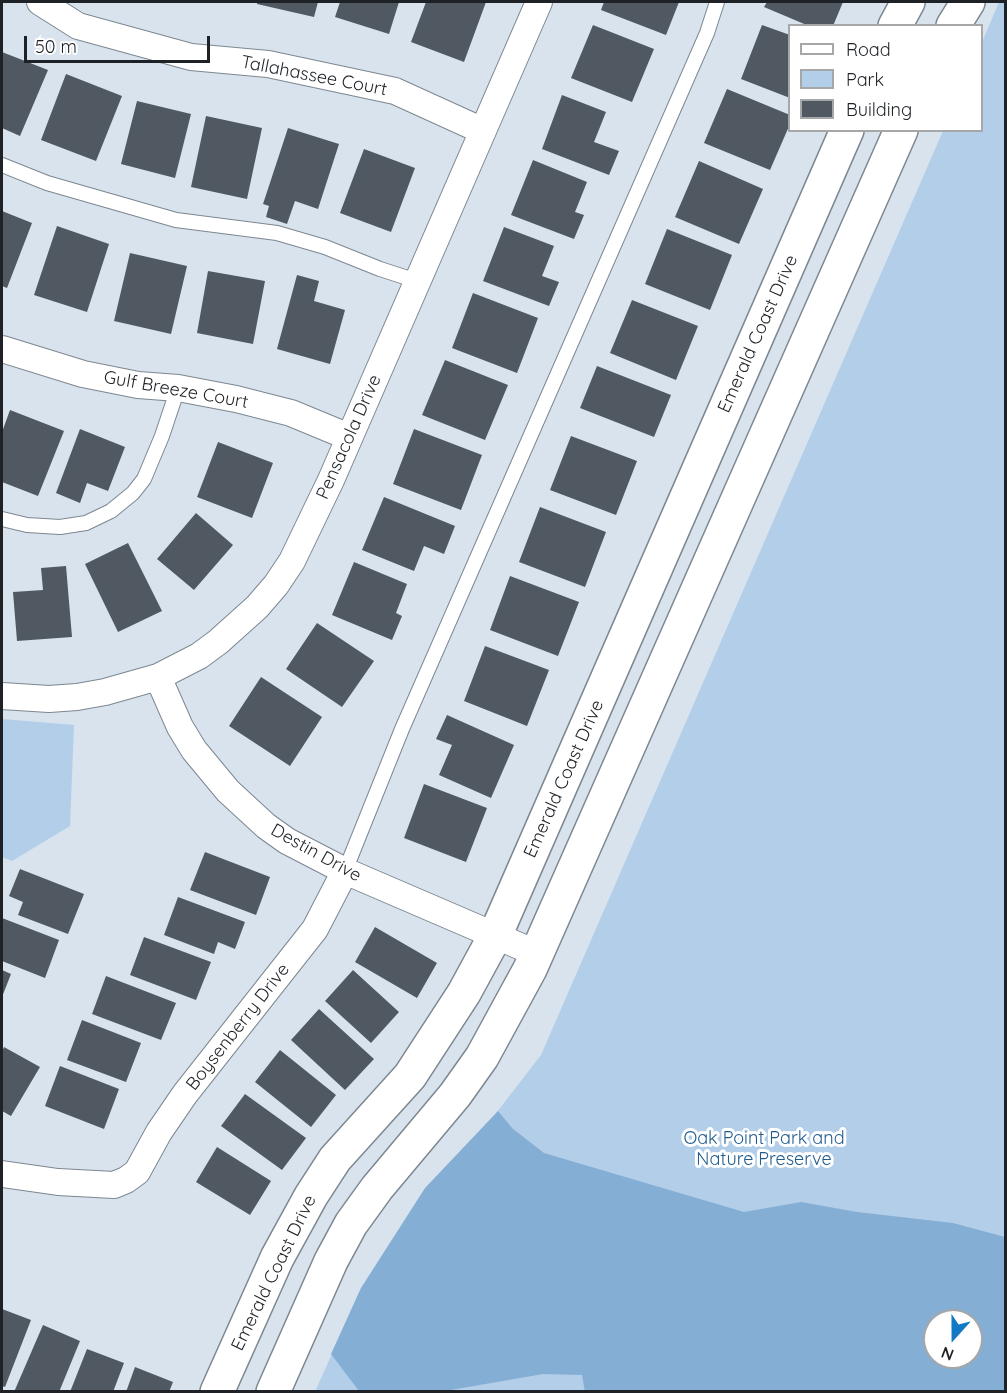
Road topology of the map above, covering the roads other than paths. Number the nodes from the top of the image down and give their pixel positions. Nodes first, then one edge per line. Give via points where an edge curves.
1 (40, 2) edge
2 (539, 2) edge
3 (717, 2) edge
4 (908, 2) edge
5 (968, 2) edge
6 (896, 24) edge
7 (954, 24) edge
8 (483, 131) junction
9 (846, 132) edge
10 (900, 132) edge
11 (2, 165) edge
12 (417, 281) junction
13 (2, 348) edge
14 (178, 388) junction
15 (349, 437) junction
16 (2, 519) edge
17 (158, 677) junction
18 (2, 696) edge
19 (345, 871) junction
20 (495, 936) junction
21 (537, 954) junction
22 (2, 1174) edge
23 (217, 1392) edge
24 (273, 1392) edge

1 - 8 street, Tallahassee Court via 78,26 191,57 268,64 395,91
2 - 8 street, Pensacola Drive
3 - 19 lane via 703,44 412,708
4 - 6 street
5 - 7 street
8 - 12 street, Pensacola Drive
9 - 20 street, Emerald Coast Drive
10 - 21 street
11 - 12 lane via 47,183 176,220 286,236
12 - 15 street, Pensacola Drive
13 - 14 street, Gulf Breeze Court via 83,374
14 - 15 street, Gulf Breeze Court via 291,413
14 - 16 lane via 144,479 111,511 86,523 60,527
15 - 17 street, Pensacola Drive via 292,561 276,585 227,635 200,656
17 - 18 street, Pensacola Drive via 77,697
17 - 19 street, Destin Drive via 194,750 228,792 287,841
19 - 20 street, Destin Drive
19 - 22 street, Boysenberry Drive via 315,929 185,1094 137,1172 114,1185
20 - 21 street, Destin Drive
20 - 23 street, Emerald Coast Drive via 464,993 410,1076 335,1159 311,1196 277,1258
21 - 24 street via 482,1057 351,1224

